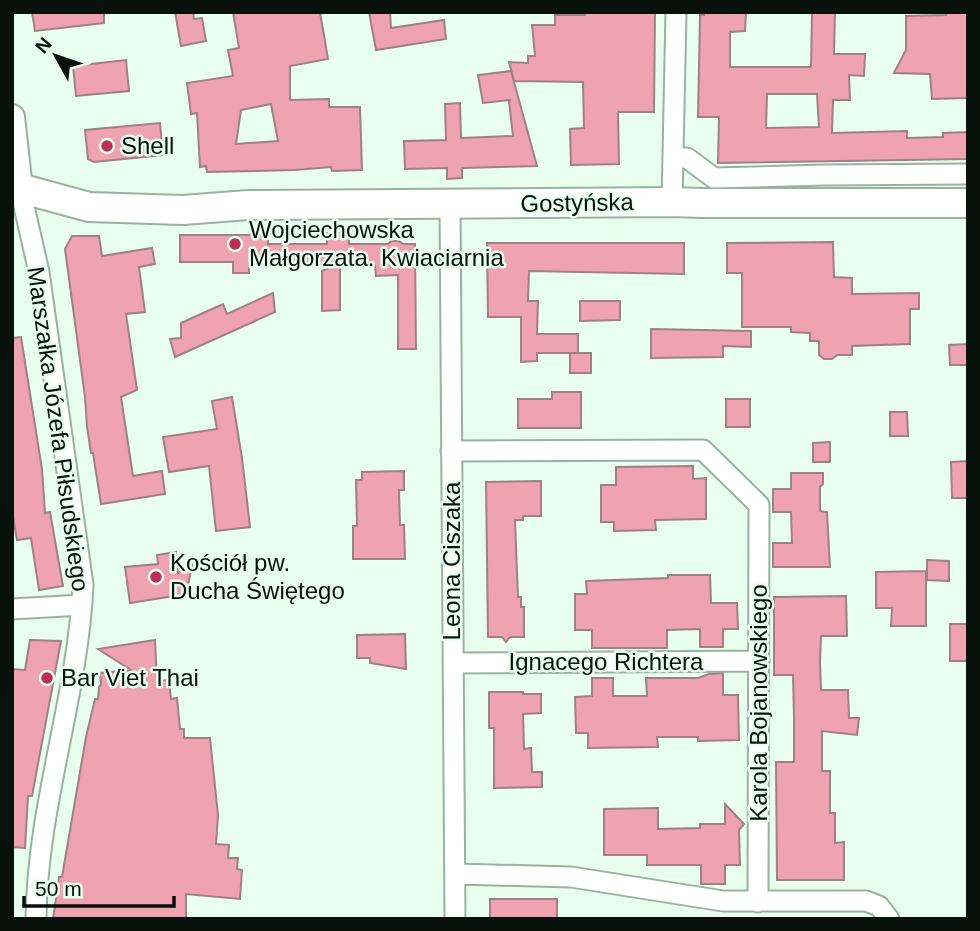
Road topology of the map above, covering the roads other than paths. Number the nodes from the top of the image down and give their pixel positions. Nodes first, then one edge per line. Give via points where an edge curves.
1 (676, 12) edge
2 (12, 117) edge
3 (673, 158) junction
4 (968, 174) edge
5 (16, 187) edge
6 (672, 202) junction
7 (968, 203) edge
8 (450, 204) junction
9 (451, 451) junction
10 (82, 604) junction
11 (12, 609) edge
12 (760, 661) junction
13 (453, 663) junction
14 (455, 874) junction
15 (758, 902) junction
16 (36, 919) edge
17 (455, 919) edge
18 (889, 919) edge

1 - 3 street
2 - 5 street
3 - 4 street via 687,158 714,178
3 - 6 street
5 - 8 main road, Gostyńska via 89,207 111,208
5 - 10 street, Marszałka Józefa Piłsudskiego via 39,272 81,567
6 - 7 main road, Gostyńska
6 - 8 main road, Gostyńska
8 - 9 street, Leona Ciszaka
9 - 12 street, Karola Bojanowskiego via 703,450 759,505
9 - 13 street, Leona Ciszaka
10 - 11 street
10 - 16 street, Marszałka Józefa Piłsudskiego via 43,834
12 - 13 street, Ignacego Richtera
12 - 15 street, Karola Bojanowskiego
13 - 14 street, Leona Ciszaka
14 - 15 street via 571,877 723,901
14 - 17 street, Leona Ciszaka
15 - 18 street via 866,901 879,906

